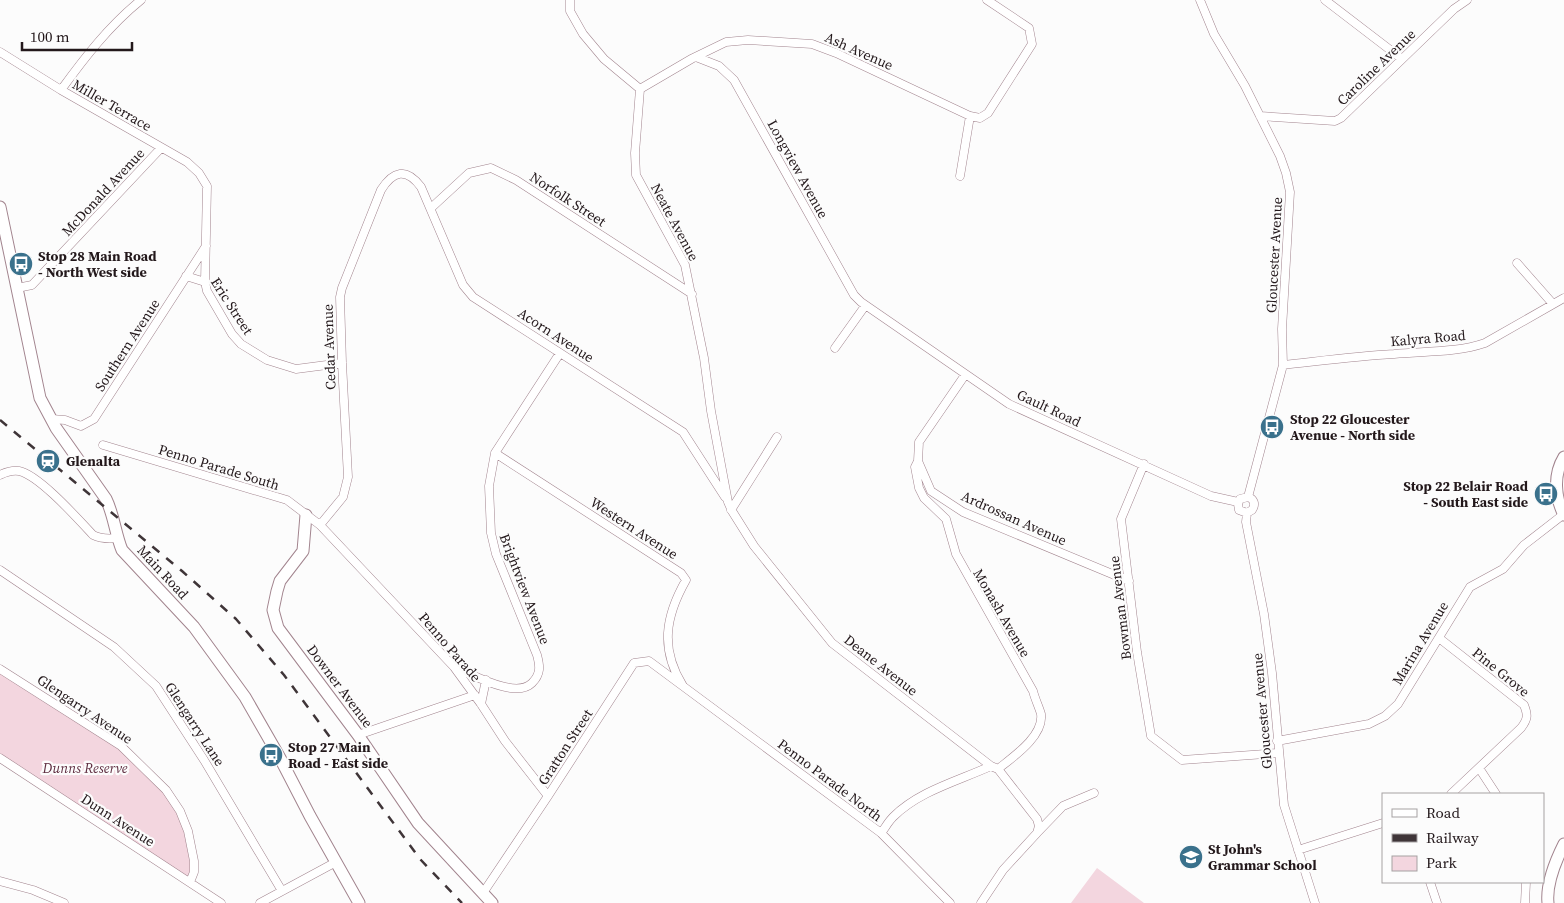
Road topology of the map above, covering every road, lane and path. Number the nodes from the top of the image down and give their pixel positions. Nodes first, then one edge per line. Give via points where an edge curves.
1 (141, 0) edge
2 (570, 0) edge
3 (1200, 0) edge
4 (1325, 0) edge
5 (1468, 0) edge
6 (992, 1) edge
7 (0, 52) edge
8 (696, 57) junction
9 (1402, 59) junction
10 (640, 89) junction
11 (61, 90) junction
12 (970, 116) junction
13 (1260, 116) junction
14 (161, 148) junction
15 (397, 174) joint
16 (960, 176) dead end
17 (0, 207) edge
18 (431, 208) junction
19 (207, 245) junction
20 (1517, 263) dead end
21 (186, 276) junction
22 (205, 282) junction
23 (17, 288) junction
24 (692, 294) junction
25 (1564, 298) edge
26 (1553, 304) junction
27 (865, 306) junction
28 (835, 348) dead end
29 (560, 353) junction
30 (342, 363) junction
31 (1283, 365) junction
32 (966, 375) junction
33 (51, 419) junction
34 (777, 437) dead end
35 (103, 445) dead end
36 (495, 453) junction
37 (1564, 457) edge
38 (918, 461) junction
39 (1144, 464) junction
40 (0, 475) edge
41 (1248, 497) junction
42 (728, 502) junction
43 (1238, 502) junction
44 (731, 510) junction
45 (1247, 513) junction
46 (306, 514) junction
47 (1564, 514) edge
48 (320, 525) junction
49 (116, 538) junction
50 (0, 570) edge
51 (1129, 581) junction
52 (1439, 638) junction
53 (454, 668) junction
54 (0, 669) edge
55 (486, 680) junction
56 (684, 688) junction
57 (475, 695) junction
58 (481, 704) junction
59 (358, 735) junction
60 (1277, 741) junction
61 (1278, 753) junction
62 (0, 758) edge
63 (994, 768) junction
64 (1479, 768) junction
65 (1094, 793) dead end
66 (1452, 793) edge
67 (1495, 793) edge
68 (548, 796) junction
69 (1382, 823) edge
70 (881, 833) junction
71 (1037, 833) junction
72 (1564, 844) edge
73 (1298, 850) junction
74 (336, 862) junction
75 (0, 881) edge
76 (190, 882) junction
77 (1430, 883) edge
78 (1526, 883) edge
79 (282, 891) junction
80 (483, 893) junction
81 (64, 903) edge
82 (222, 903) edge
83 (260, 903) edge
84 (359, 903) edge
85 (492, 903) edge
86 (950, 903) edge
87 (981, 903) edge
88 (1315, 903) edge
89 (1437, 903) edge
90 (1524, 903) edge
91 (1548, 903) edge

1 - 11 street via 92,48
2 - 10 street via 570,11 584,34 604,59
3 - 13 street, Gloucester Avenue via 1214,34
4 - 9 street
5 - 9 street, Caroline Avenue
6 - 12 street via 1029,28 1032,44 988,113 980,118
7 - 11 street, Miller Terrace
8 - 10 street, Ash Avenue
8 - 12 street, Ash Avenue via 726,42 748,40 812,44
8 - 27 street, Longview Avenue via 719,66 734,80 854,294
9 - 13 street, Caroline Avenue via 1347,114 1335,121
10 - 24 street, Neate Avenue via 636,175 685,265
11 - 14 street, Miller Terrace
12 - 16 street
13 - 31 street, Gloucester Avenue via 1283,164 1290,192
14 - 19 street, Miller Terrace via 187,162 207,186
14 - 23 street, McDonald Avenue via 32,285
15 - 18 street, Acorn Avenue via 414,178
15 - 30 street, Cedar Avenue via 388,179 381,190 342,288
17 - 23 main road, Main Road
18 - 24 street, Norfolk Street via 469,173 491,168 516,180
18 - 29 street, Acorn Avenue via 463,285 473,297
19 - 21 street, Southern Avenue
19 - 22 street
20 - 26 street
21 - 22 street, Eric Street
21 - 33 street, Southern Avenue via 94,419 81,426
22 - 30 street, Eric Street via 232,334 241,344 267,360 296,369
23 - 33 main road, Main Road via 40,398
24 - 42 street, Neate Avenue
25 - 26 street, Kalyra Road
26 - 31 street, Kalyra Road via 1485,343 1470,347
27 - 28 street
27 - 32 street, Gault Road
29 - 36 street, Brightview Avenue
29 - 42 street, Acorn Avenue via 683,432
30 - 48 street, Cedar Avenue via 348,477 342,497
31 - 41 street, Gloucester Avenue
32 - 38 street via 919,442
32 - 39 street, Gault Road via 1009,404
33 - 49 main road, Main Road via 106,498
34 - 44 street
35 - 46 street, Penno Parade South via 287,500
36 - 55 street, Brightview Avenue via 489,486 490,532 540,665 538,677 529,686 518,689 503,687
36 - 56 street, Western Avenue via 681,573 686,580 675,598 667,626 668,650
37 - 47 main road via 1556,493
38 - 51 street, Ardrossan Avenue via 931,491 963,512
38 - 63 street, Monash Avenue via 915,467 919,488 924,498 946,519 956,554 1033,691 1041,715 1038,731 1021,751
39 - 43 street, Gault Road via 1211,496
39 - 51 street, Bowman Avenue via 1121,519
40 - 49 street via 16,471 28,475 61,500 93,535
41 - 43 street
41 - 45 street via 1253,500 1254,507
42 - 44 street, Neate Avenue
43 - 45 street via 1239,510
44 - 63 street, Deane Avenue via 754,546 832,643
45 - 60 street, Gloucester Avenue via 1272,673
46 - 48 street, Penno Parade South
46 - 59 main road, Downer Avenue via 303,551 280,581 273,610 278,628
47 - 52 street, Marina Avenue via 1524,545 1503,569 1470,587
48 - 53 street, Penno Parade
49 - 74 main road, Main Road via 122,550 194,627 245,697
50 - 79 street, Glengarry Lane via 114,647 156,686
51 - 61 street, Bowman Avenue via 1151,736 1182,760
52 - 60 street, Marina Avenue via 1398,704 1385,716 1369,724
52 - 64 street, Pine Grove via 1524,705 1528,715 1522,728
53 - 55 street, Brightview Avenue
53 - 57 street, Penno Parade
54 - 76 street, Glengarry Avenue via 121,746 166,790 180,811 188,832 194,861
55 - 58 street
56 - 68 street, Gratton Street via 649,662 634,663
56 - 70 street, Penno Parade North
57 - 58 street, Penno Parade
57 - 59 street
58 - 68 street, Penno Parade
59 - 80 main road, Downer Avenue via 418,823
60 - 61 street, Gloucester Avenue
61 - 73 street, Gloucester Avenue via 1284,805
62 - 76 street, Dunn Avenue
63 - 70 street, Monash Avenue via 933,790 892,818
63 - 71 street, Deane Avenue via 1037,819
64 - 66 street, Pine Grove
64 - 67 street
65 - 71 street via 1063,806
68 - 80 street, Gratton Street
69 - 73 street
70 - 86 street, Penno Parade North
71 - 87 street via 1003,870
72 - 91 main road via 1552,876
73 - 88 street, Gloucester Avenue
74 - 79 street
74 - 84 main road, Main Road
75 - 81 street
76 - 82 street, Dunn Avenue
77 - 89 street
78 - 90 street
79 - 83 street
80 - 85 main road, Downer Avenue

